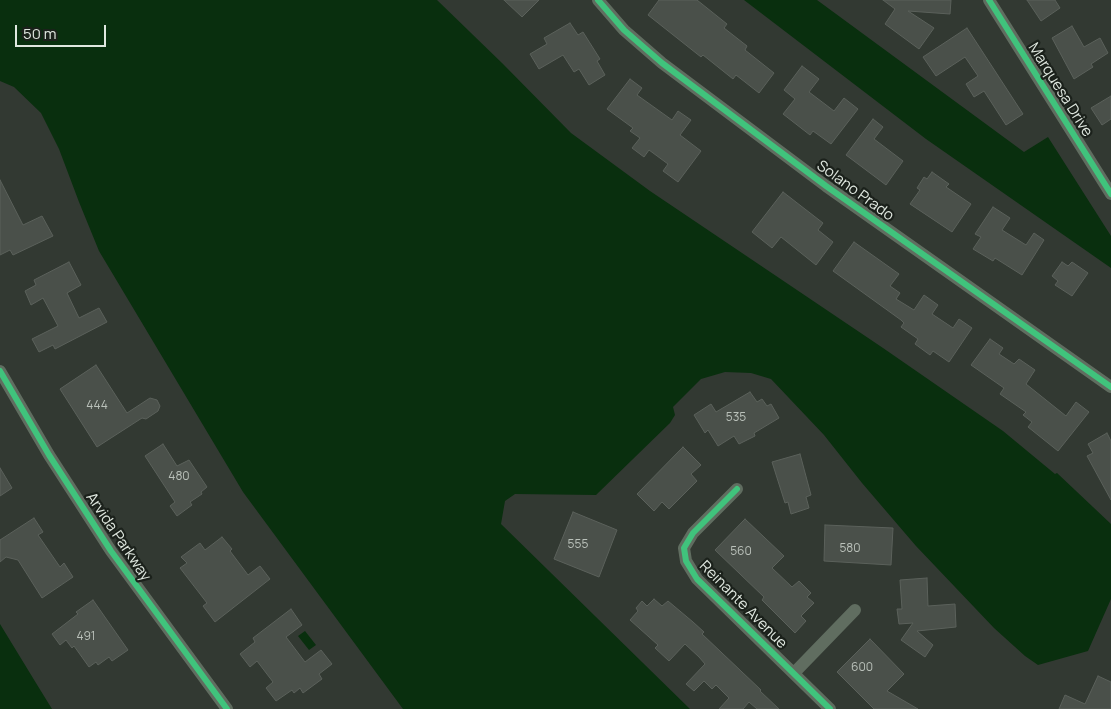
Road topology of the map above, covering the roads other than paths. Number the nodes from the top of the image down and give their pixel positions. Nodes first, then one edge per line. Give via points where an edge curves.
1 (598, 0) edge
2 (988, 0) edge
3 (1111, 194) edge
4 (0, 371) edge
5 (1111, 387) edge
6 (737, 489) dead end
7 (855, 610) dead end
8 (794, 673) junction
9 (227, 709) edge
10 (830, 709) edge

1 - 5 street, Solano Prado via 624,30 662,63 826,186
2 - 3 street, Marquesa Drive
4 - 9 street, Arvida Parkway via 111,551
6 - 8 street, Reinante Avenue via 692,533 684,548 686,561 697,579
7 - 8 street
8 - 10 street, Reinante Avenue

